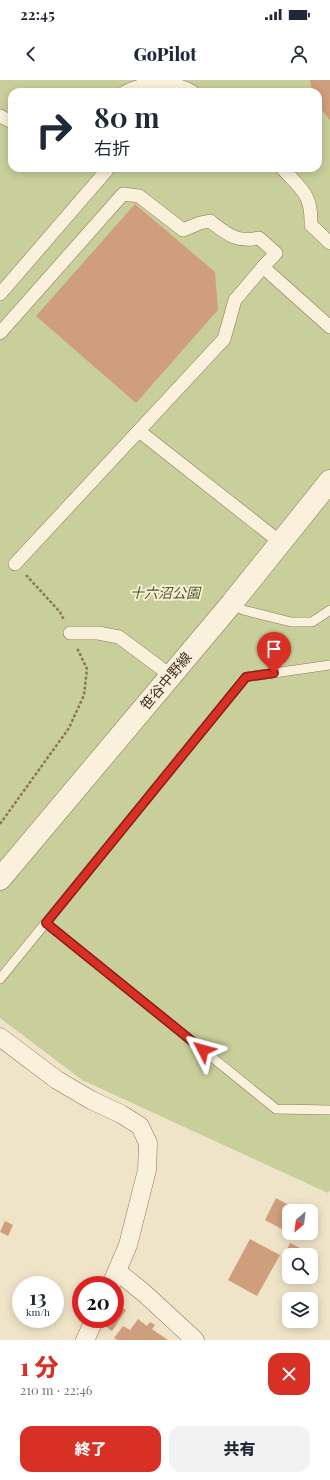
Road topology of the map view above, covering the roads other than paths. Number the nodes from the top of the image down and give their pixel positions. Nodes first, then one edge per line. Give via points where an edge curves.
1 (192, 87) edge
2 (136, 88) edge
3 (105, 172) edge
4 (286, 172) edge
5 (330, 243) edge
6 (263, 267) junction
7 (0, 294) edge
8 (330, 327) edge
9 (0, 333) edge
10 (139, 431) junction
11 (330, 481) edge
12 (280, 542) junction
13 (15, 564) road end
14 (232, 603) junction
15 (330, 610) edge
16 (70, 633) road end
17 (330, 665) edge
18 (170, 675) junction
19 (0, 879) edge
20 (46, 923) junction
21 (0, 978) edge
22 (0, 1037) edge
23 (330, 1110) edge
24 (115, 1276) edge
25 (124, 1283) edge
26 (91, 1328) edge
27 (85, 1340) edge
28 (195, 1340) edge

1 - 2 street via 152,82
3 - 7 street
4 - 5 street via 307,196 311,225
6 - 8 street
6 - 9 street via 276,253 259,238 241,240 228,236 210,221 183,230 139,196 123,194
6 - 10 street via 235,300 224,339
10 - 12 street
10 - 13 street
11 - 12 street, 笹谷中野線
12 - 14 street, 笹谷中野線
14 - 15 lane via 243,610 291,622 312,622
14 - 18 street, 笹谷中野線
16 - 18 street via 98,633 119,637
17 - 20 lane via 246,677
18 - 19 street, 笹谷中野線
20 - 21 lane
20 - 23 lane via 276,1109
22 - 24 street via 58,1080 140,1126 148,1143 147,1170 128,1245
25 - 28 street via 144,1292
26 - 27 street

